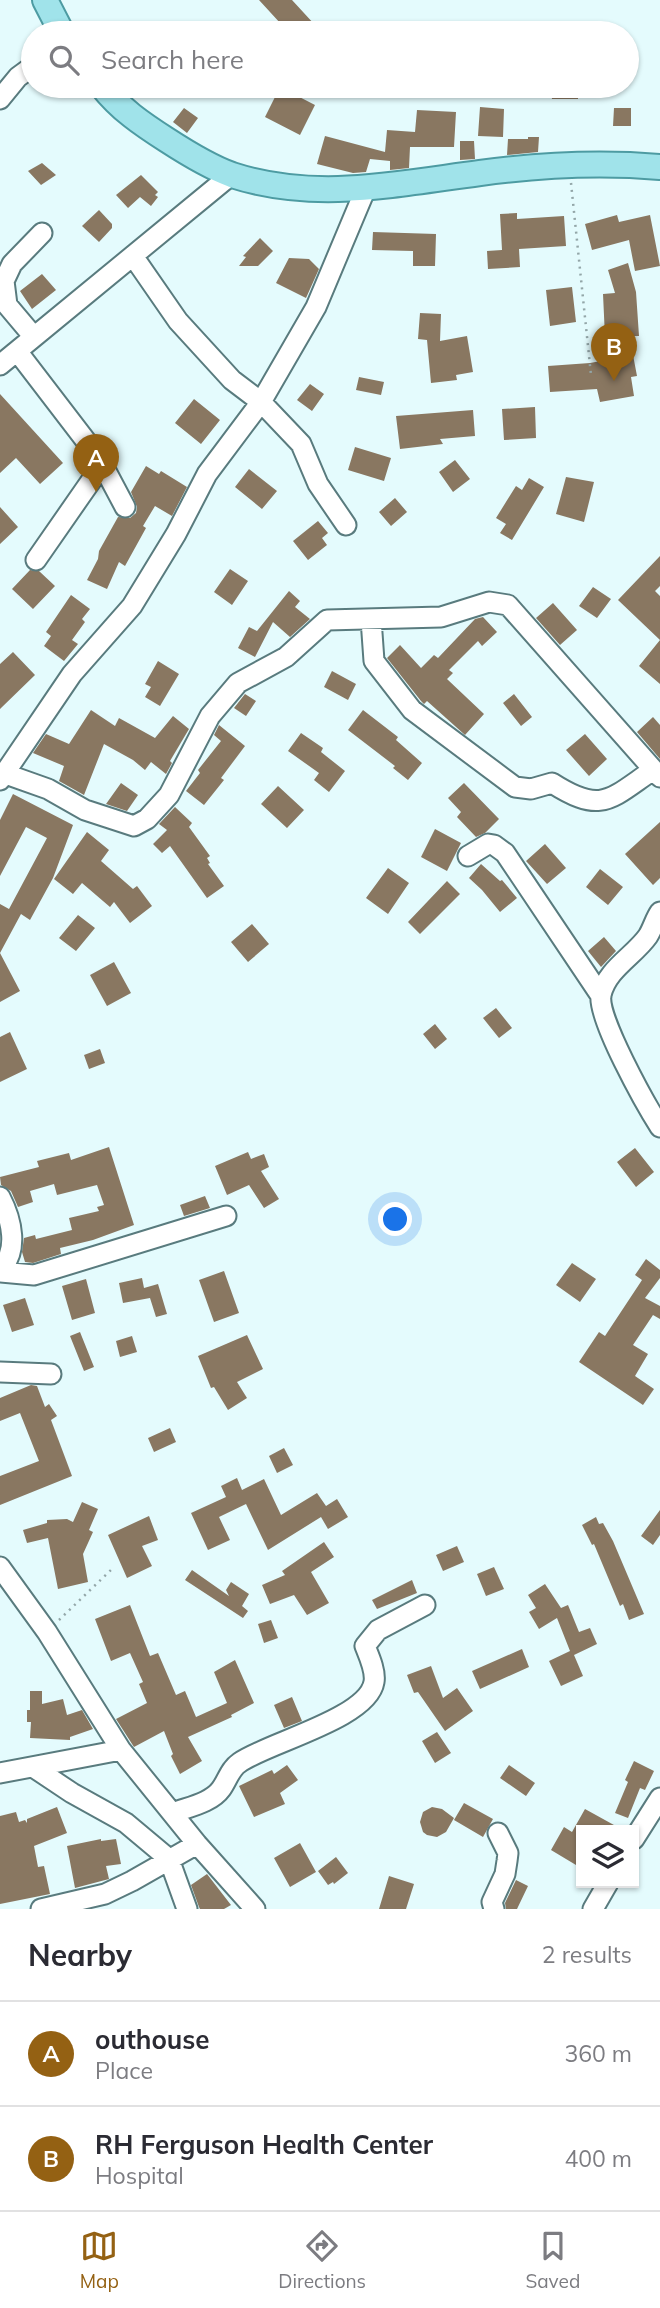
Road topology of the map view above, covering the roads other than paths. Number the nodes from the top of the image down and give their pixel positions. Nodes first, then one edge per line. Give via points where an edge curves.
1 (46, 0) edge
2 (56, 21) edge
3 (21, 75) edge
4 (111, 98) edge
5 (0, 99) edge
6 (660, 167) edge
7 (231, 174) junction
8 (366, 188) junction
9 (42, 233) dead end
10 (133, 256) junction
11 (34, 337) junction
12 (17, 351) junction
13 (0, 365) edge
14 (261, 402) junction
15 (99, 458) junction
16 (125, 507) dead end
17 (346, 526) dead end
18 (36, 560) dead end
19 (371, 618) junction
20 (657, 773) edge
21 (2, 776) edge
22 (468, 856) dead end
23 (660, 912) edge
24 (601, 996) junction
25 (660, 1127) edge
26 (0, 1197) edge
27 (226, 1216) dead end
28 (0, 1271) edge
29 (0, 1372) edge
30 (51, 1374) dead end
31 (0, 1567) edge
32 (425, 1605) dead end
33 (121, 1750) junction
34 (33, 1767) junction
35 (0, 1773) edge
36 (660, 1798) edge
37 (173, 1813) junction
38 (639, 1831) edge
39 (498, 1833) dead end
40 (197, 1844) junction
41 (169, 1859) junction
42 (605, 1888) edge
43 (41, 1909) edge
44 (187, 1909) edge
45 (255, 1909) edge
46 (494, 1909) edge
47 (593, 1909) edge

1 - 2 main road
3 - 5 street
4 - 7 main road via 182,150
6 - 8 main road via 569,166 483,172
7 - 8 main road via 285,187
7 - 10 street
8 - 14 street via 316,307
9 - 11 street via 12,264 4,281 7,305
10 - 11 street
10 - 14 street via 178,321 232,380
11 - 12 street
12 - 13 street
12 - 15 street
14 - 17 street via 301,444 318,484
14 - 21 street via 207,474 132,606 72,674
15 - 16 street
15 - 18 street via 93,478
19 - 20 street via 442,617 489,602 509,605
19 - 20 street via 374,661 412,710 514,787 531,789 552,783 588,800 607,801
19 - 21 street via 327,620 286,657 238,683 211,716 169,794 135,826 85,810 48,789
22 - 24 street via 488,844 505,853
23 - 24 street via 648,935 613,971
24 - 25 street via 609,1030
26 - 28 street via 12,1240 10,1260
27 - 28 street via 34,1275
29 - 30 street
31 - 33 street
32 - 37 street via 378,1630 365,1646 374,1683 364,1700 299,1737 238,1763 220,1791
33 - 34 street
33 - 37 street
34 - 35 street
34 - 41 street via 126,1823
36 - 38 street
37 - 40 street
39 - 46 street via 508,1853 505,1874 492,1902
40 - 41 street
40 - 45 street
41 - 43 street via 105,1894
41 - 44 street
42 - 47 street

